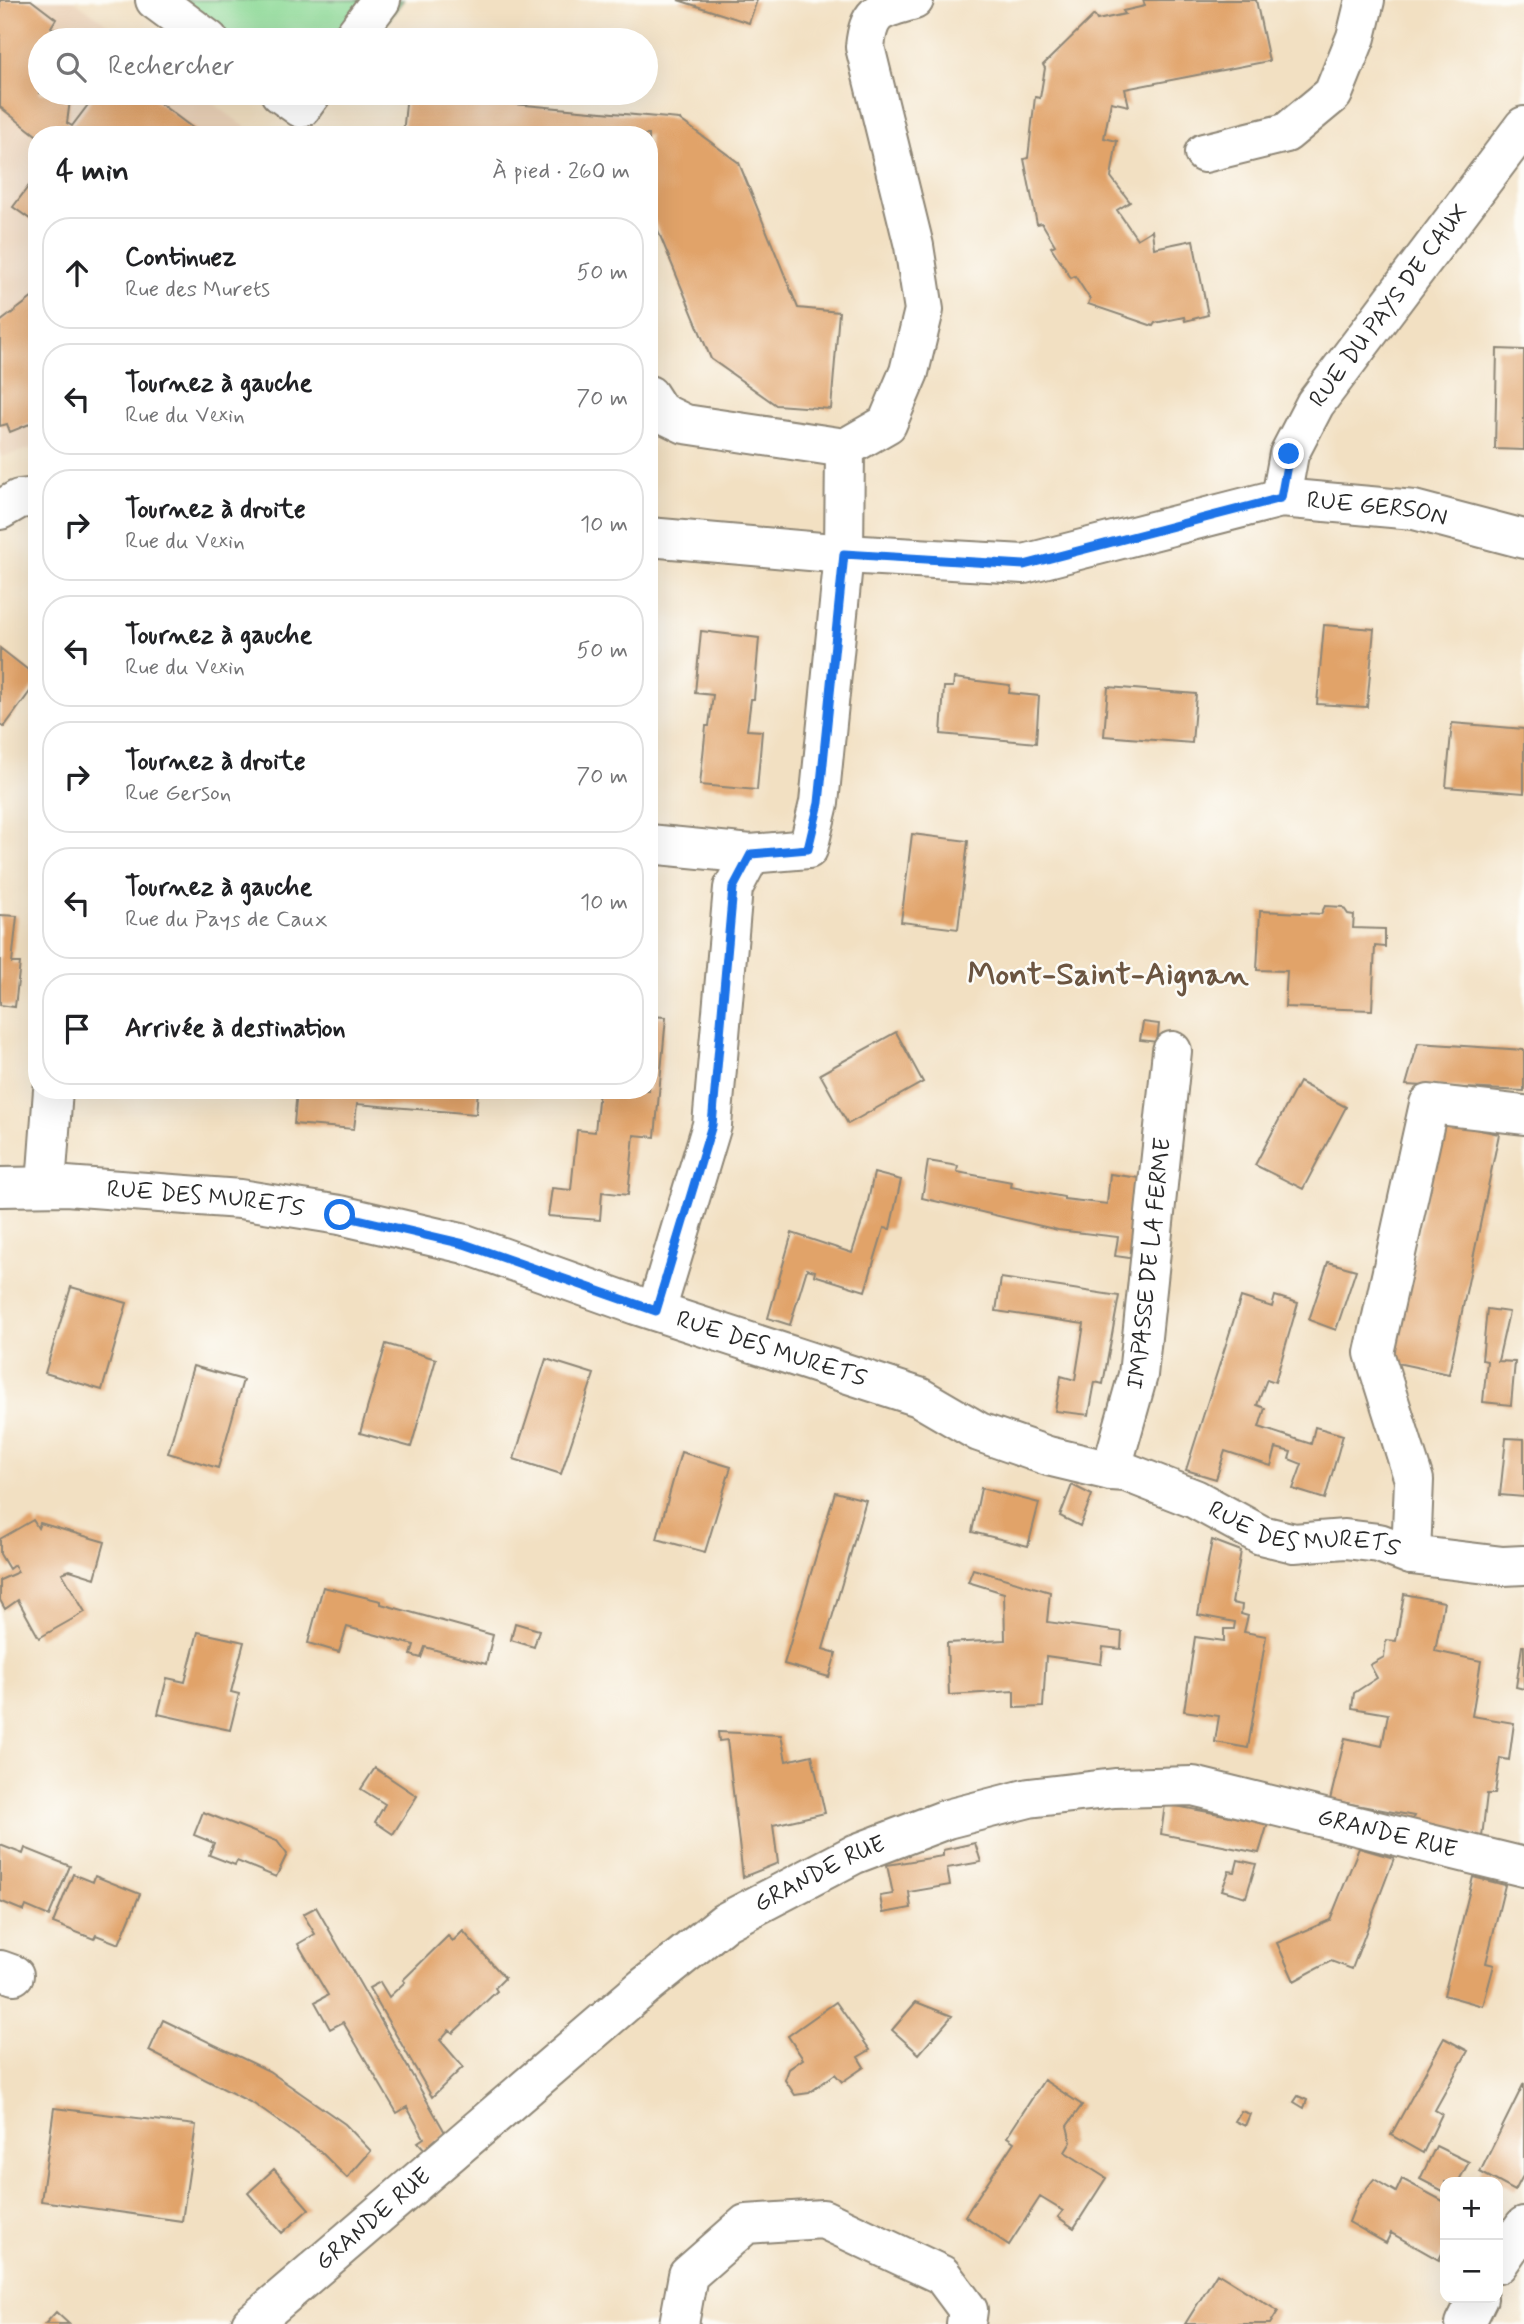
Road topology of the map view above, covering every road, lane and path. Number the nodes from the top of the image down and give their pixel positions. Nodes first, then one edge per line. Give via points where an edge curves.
1 (155, 0) edge
2 (381, 0) edge
3 (914, 0) edge
4 (1365, 0) edge
5 (193, 28) edge
6 (360, 28) edge
7 (1524, 126) edge
8 (1204, 153) dead end
9 (658, 409) edge
10 (845, 448) junction
11 (28, 498) edge
12 (1281, 498) junction
13 (0, 510) edge
14 (658, 538) edge
15 (1524, 539) edge
16 (844, 554) junction
17 (658, 845) edge
18 (751, 854) junction
19 (1172, 1051) dead end
20 (52, 1099) edge
21 (1524, 1115) edge
22 (46, 1185) junction
23 (0, 1187) edge
24 (656, 1311) junction
25 (1111, 1471) junction
26 (1411, 1555) junction
27 (1524, 1565) edge
28 (1524, 1867) edge
29 (1524, 2226) edge
30 (1503, 2257) edge
31 (1476, 2303) edge
32 (251, 2324) edge
33 (679, 2324) edge
34 (966, 2324) edge
35 (1465, 2324) edge

1 - 5 street
2 - 6 street
3 - 10 street via 881,10 867,25 865,47 914,246 923,310 909,372 887,424
4 - 8 street via 1333,94 1286,132
7 - 12 street, RUE DU PAYS DE CAUX via 1315,404 1289,454
9 - 10 street via 685,424
10 - 16 street
11 - 13 street
12 - 15 street, RUE GERSON via 1414,510
12 - 16 street, RUE GERSON via 1024,565
14 - 16 street, RUE GERSON
16 - 18 street via 819,803 808,849
17 - 18 street
18 - 24 street via 733,888 712,1125
19 - 25 street, IMPASSE DE LA FERME via 1138,1375
20 - 22 street
21 - 26 street via 1429,1104 1374,1353 1414,1480
22 - 23 street, RUE DES MURETS
22 - 24 street, RUE DES MURETS via 240,1199 340,1215 464,1244
24 - 25 street, RUE DES MURETS via 919,1397 979,1432
25 - 26 street, RUE DES MURETS via 1126,1472 1195,1499 1261,1535 1294,1543 1367,1541
26 - 27 street, RUE DES MURETS
28 - 32 street, GRANDE RUE via 1193,1786 1115,1788 1029,1798 947,1819 855,1854 725,1922
29 - 30 street
31 - 35 street
33 - 34 street via 688,2276 747,2224 823,2219 942,2275 968,2310

